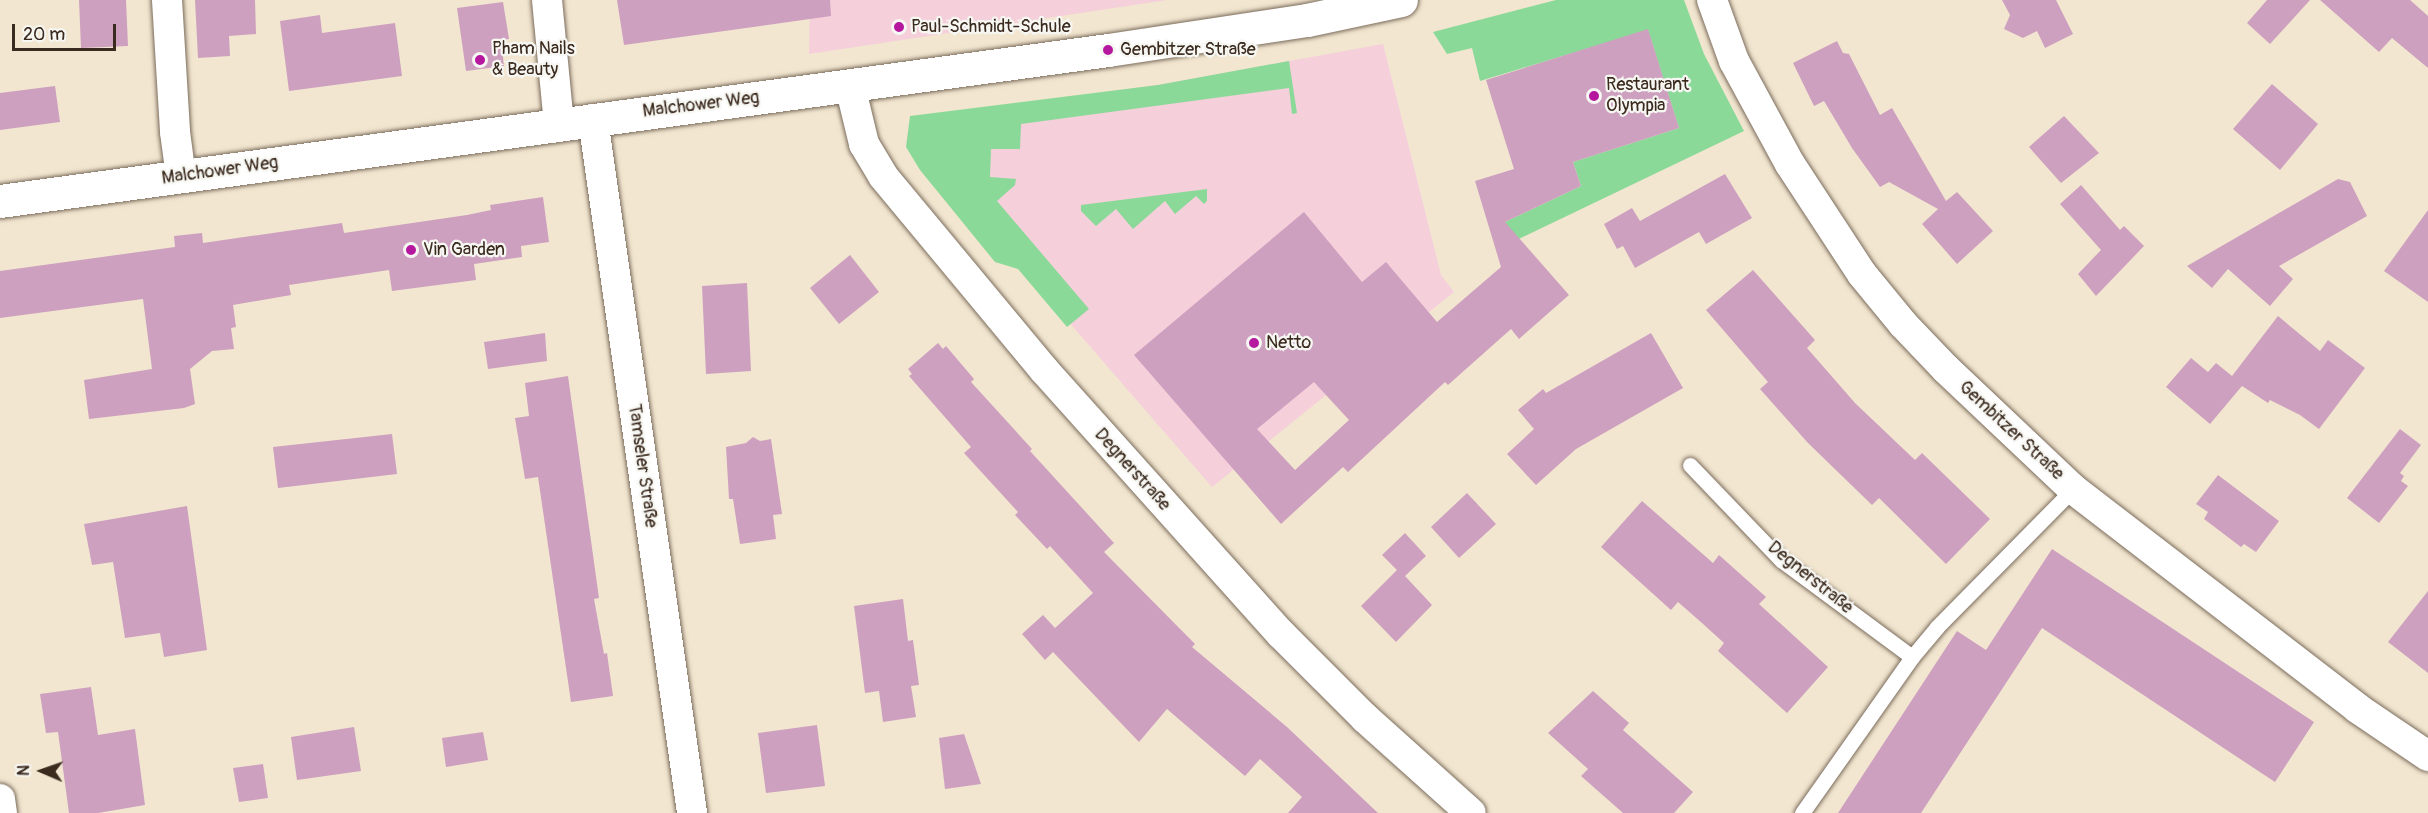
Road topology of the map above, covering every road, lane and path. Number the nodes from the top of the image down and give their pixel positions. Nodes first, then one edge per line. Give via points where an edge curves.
1 (167, 0) edge
2 (547, 0) edge
3 (1401, 0) edge
4 (1712, 0) edge
5 (849, 86) junction
6 (593, 119) junction
7 (558, 124) junction
8 (181, 177) junction
9 (0, 201) edge
10 (1690, 465) dead end
11 (2073, 489) junction
12 (1912, 657) junction
13 (2428, 756) edge
14 (0, 799) edge
15 (2, 813) edge
16 (692, 813) edge
17 (1471, 813) edge
18 (1802, 813) edge

1 - 8 street
2 - 7 street
3 - 5 street, Malchower Weg via 1307,20
4 - 11 street, Gembitzer Straße via 1734,61 1780,147 1862,274 1946,369
5 - 6 street, Malchower Weg
5 - 17 street, Degnerstraße via 864,144 883,176 1044,370 1281,634
6 - 7 street, Malchower Weg
6 - 16 street, Tamseler Straße
7 - 8 street, Malchower Weg
8 - 9 street, Malchower Weg
10 - 12 lane, Degnerstraße via 1781,560
11 - 12 lane
11 - 13 street, Gembitzer Straße via 2357,708
12 - 18 lane
14 - 15 street

